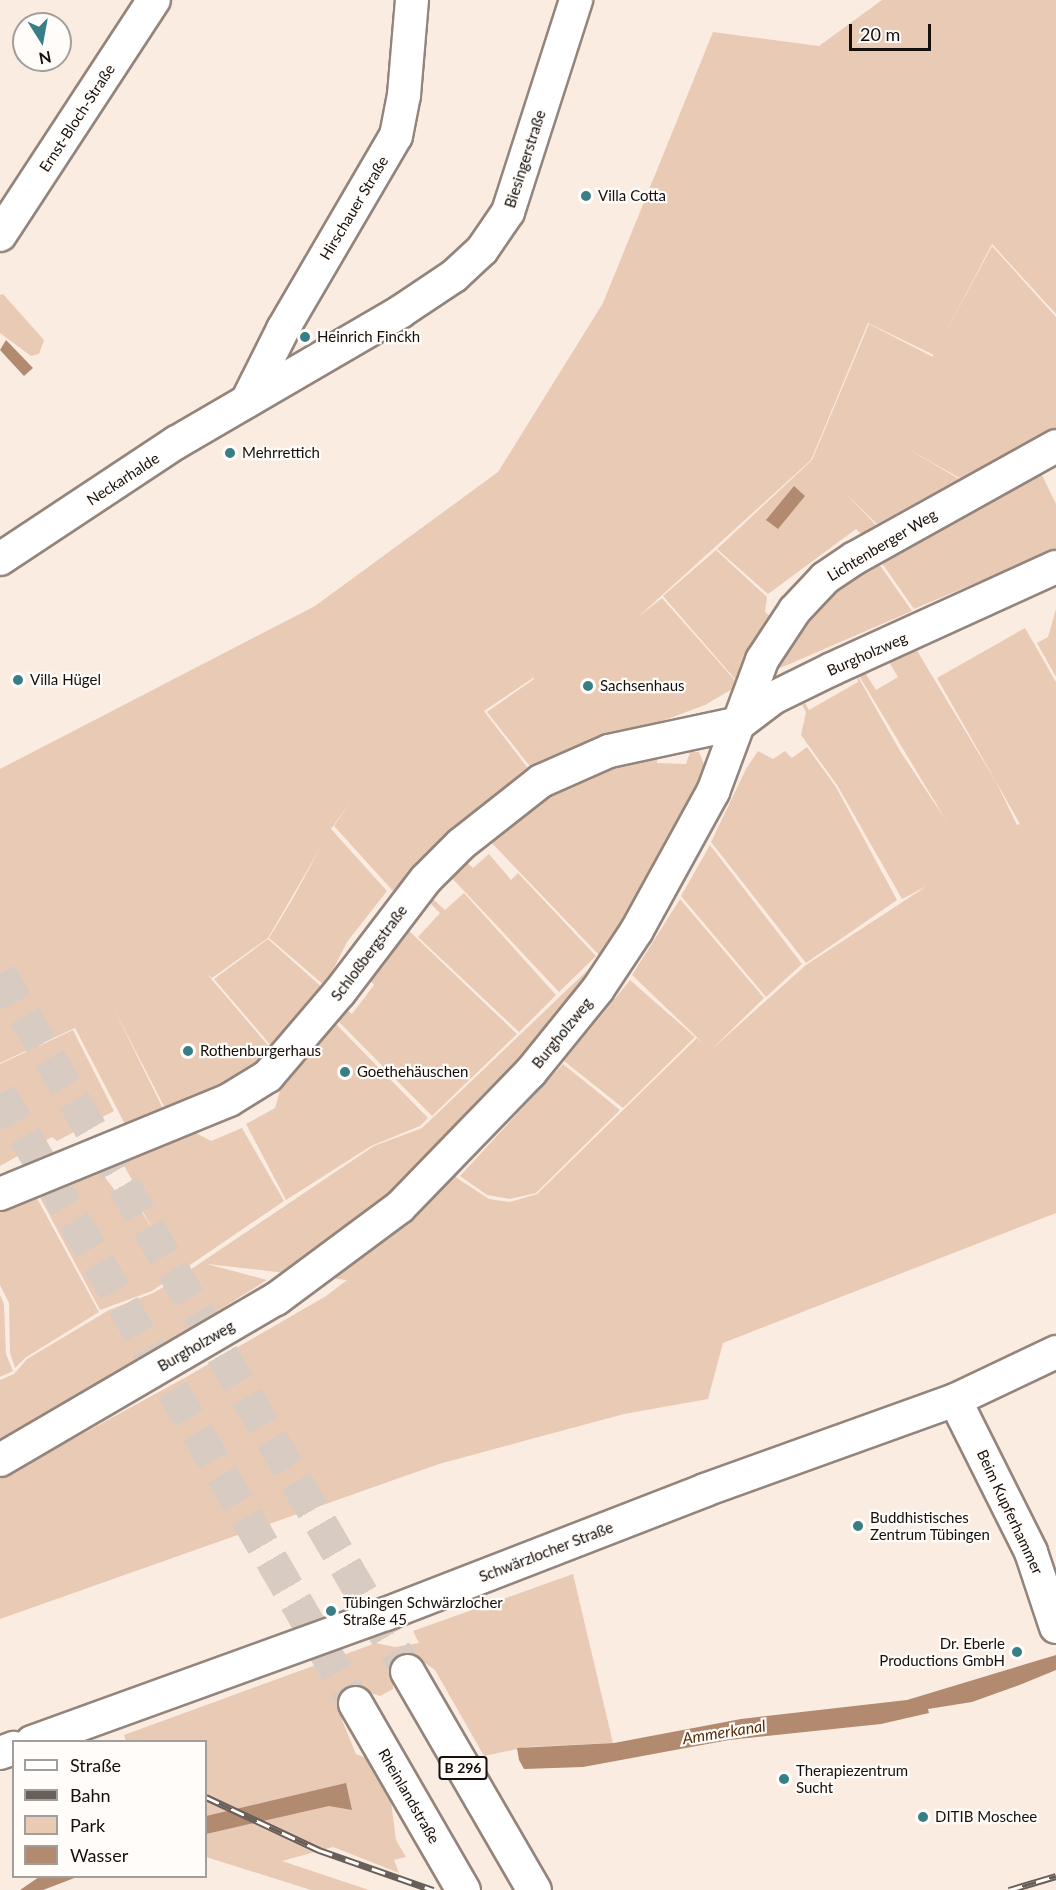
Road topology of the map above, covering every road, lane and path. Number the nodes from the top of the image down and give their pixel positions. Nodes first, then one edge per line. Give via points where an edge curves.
1 (154, 0) edge
2 (412, 0) edge
3 (576, 0) edge
4 (0, 235) edge
5 (247, 401) junction
6 (1056, 447) edge
7 (0, 559) edge
8 (1056, 567) edge
9 (740, 723) junction
10 (0, 1194) edge
11 (1056, 1352) edge
12 (956, 1400) junction
13 (0, 1460) edge
14 (1056, 1627) edge
15 (407, 1671) tunnel mouth
16 (355, 1703) tunnel mouth
17 (38, 1740) edge
18 (527, 1878) edge
19 (457, 1879) edge

1 - 4 street, Ernst-Bloch-Straße
2 - 5 street, Hirschauer Straße via 404,95 396,136 283,329
3 - 5 street, Biesingerstraße via 508,212 482,250 454,276 400,312
5 - 7 street, Neckarhalde
6 - 9 street, Lichtenberger Weg via 911,525 825,578 770,644 753,678
8 - 9 street, Burgholzweg via 773,698
9 - 10 street, Schloßbergstraße via 609,751 541,781 461,844 426,879 321,1015 268,1076 229,1100
9 - 13 street, Burgholzweg via 713,792 681,855 598,989 530,1073 400,1207 276,1299
11 - 12 street, Schwärzlocher Straße
12 - 14 street, Beim Kupferhammer via 1031,1552
12 - 17 street, Schwärzlocher Straße
15 - 18 main road, B 296
16 - 19 main road, Rheinlandstraße

